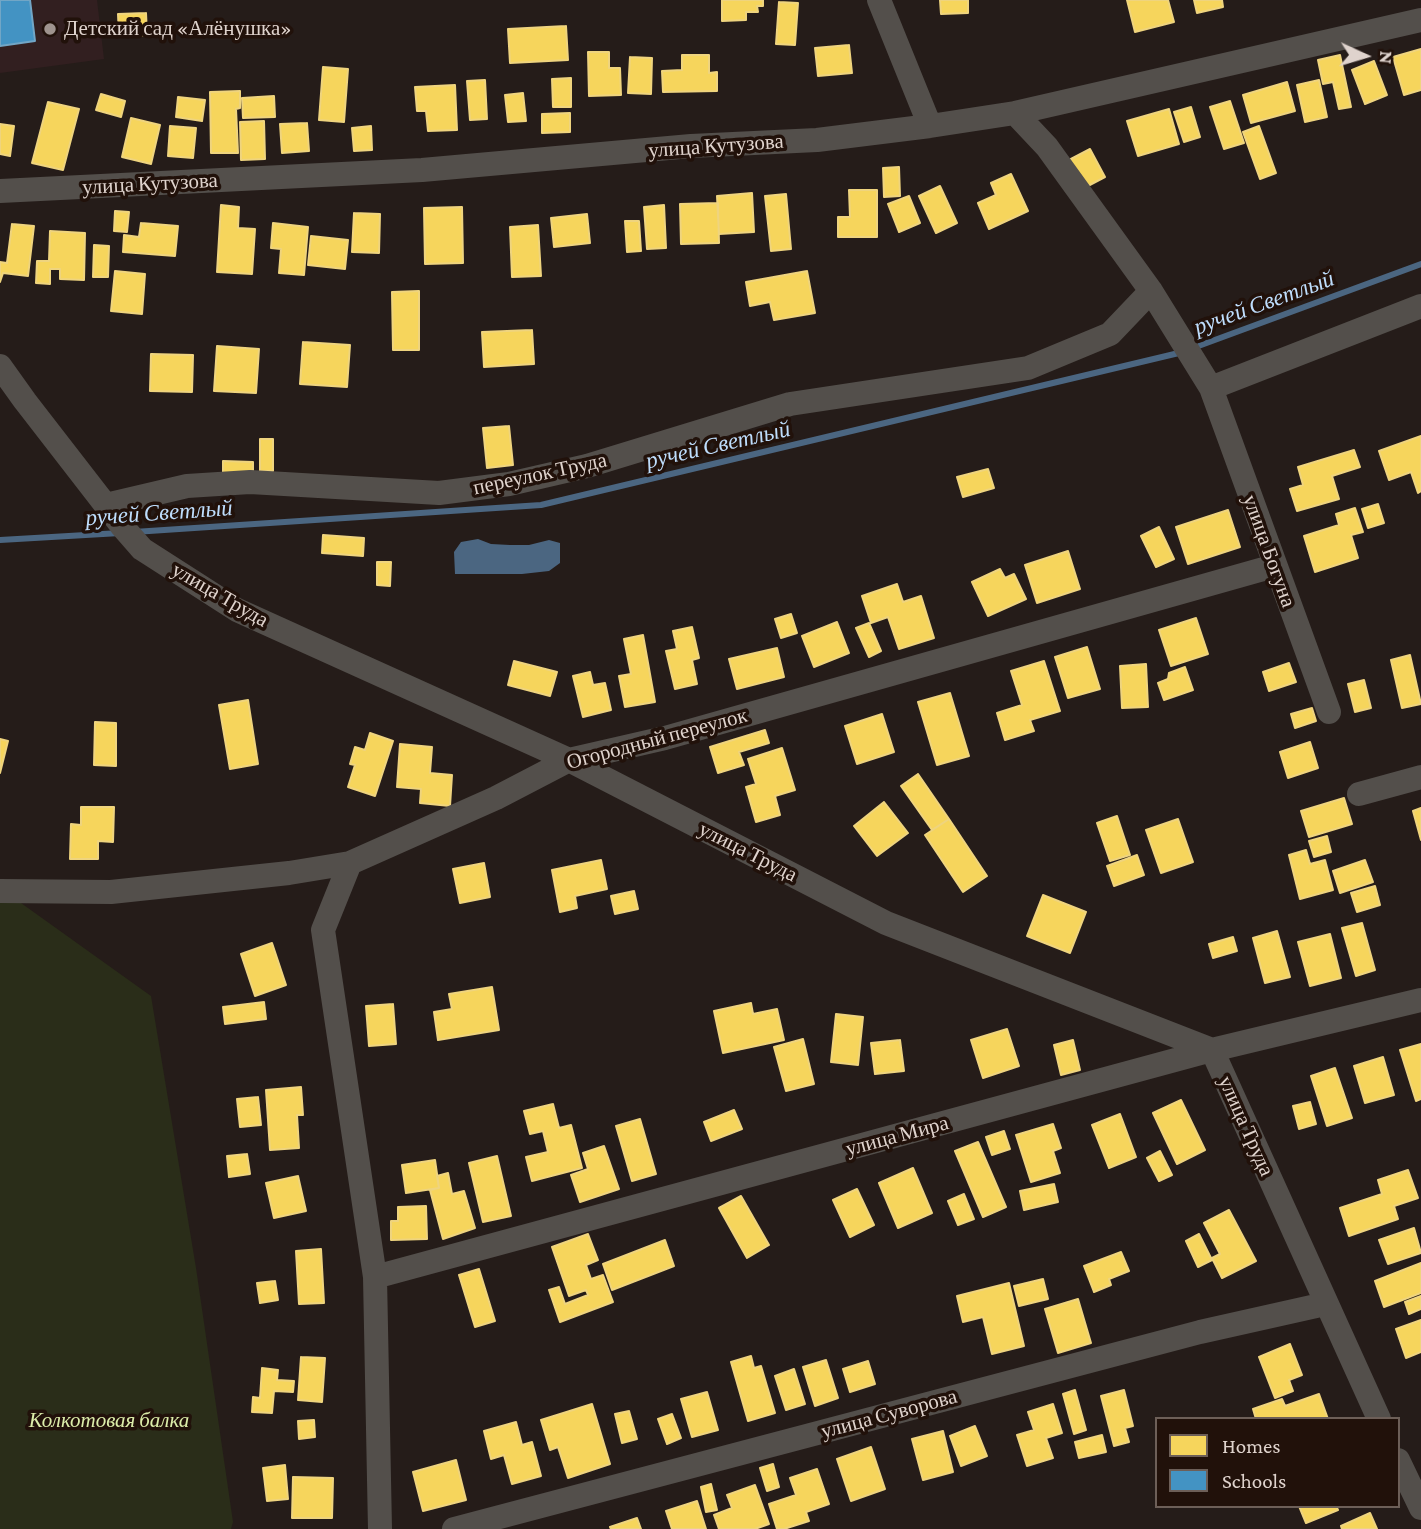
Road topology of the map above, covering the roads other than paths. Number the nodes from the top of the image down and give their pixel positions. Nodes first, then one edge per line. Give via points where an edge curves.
1 (879, 0) edge
2 (1421, 20) edge
3 (1014, 113) junction
4 (930, 126) junction
5 (0, 191) edge
6 (1151, 291) junction
7 (1421, 306) edge
8 (0, 366) edge
9 (1211, 388) junction
10 (106, 505) junction
11 (1274, 566) junction
12 (1329, 712) dead end
13 (569, 760) junction
14 (1421, 777) edge
15 (1360, 794) dead end
16 (350, 863) junction
17 (0, 891) edge
18 (1421, 1000) edge
19 (1212, 1050) junction
20 (375, 1277) junction
21 (1325, 1304) junction
22 (1378, 1417) edge
23 (1400, 1464) edge
24 (1421, 1508) edge
25 (380, 1529) edge
26 (454, 1529) edge

1 - 4 street
2 - 3 street, улица Кутузова
3 - 4 street, улица Кутузова
3 - 6 street, улица Богуна via 1047,147
4 - 5 street, улица Кутузова via 817,140 691,146 422,170
6 - 9 street, улица Богуна
6 - 10 street, переулок Труда via 1110,334 1028,369 790,404 587,466 509,484 439,493 250,482 187,486
7 - 9 street
8 - 10 street, улица Труда
9 - 11 street, улица Богуна
10 - 13 street, улица Труда via 138,544 237,610
11 - 12 street, улица Богуна
11 - 13 street, Огородный переулок via 665,738
13 - 16 street, Огородный переулок via 496,799
13 - 19 street, улица Труда via 886,923
14 - 15 street
16 - 17 street, Огородный переулок via 111,892
16 - 20 street via 323,930
18 - 19 street, улица Мира
19 - 20 street, улица Мира
19 - 21 street, улица Труда
20 - 25 street
21 - 22 street, улица Труда
21 - 26 street, улица Суворова via 1187,1336
23 - 24 street

